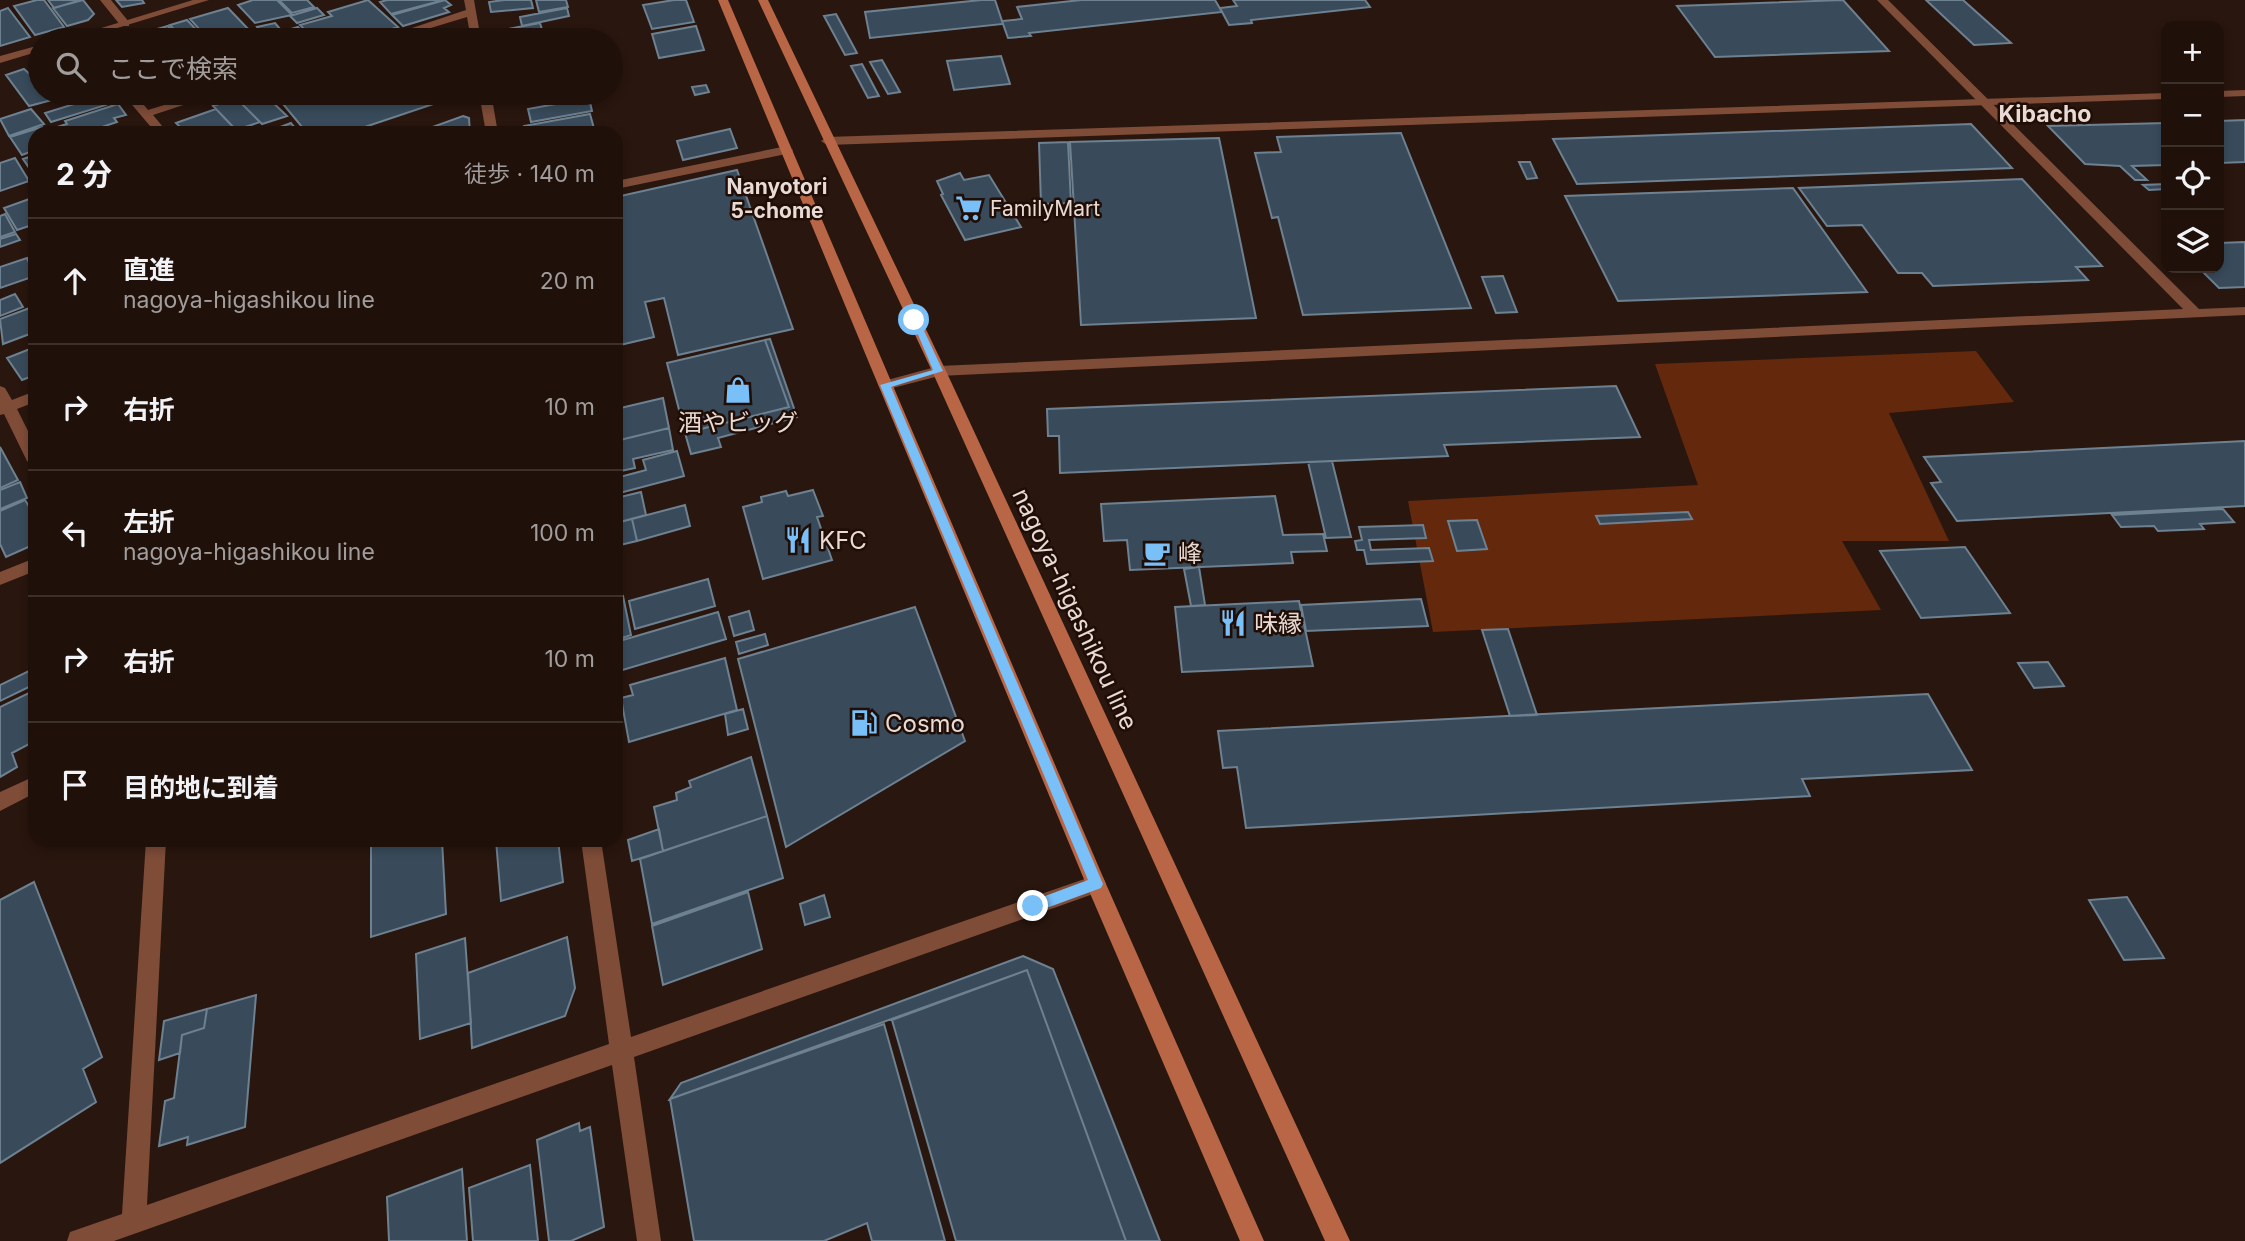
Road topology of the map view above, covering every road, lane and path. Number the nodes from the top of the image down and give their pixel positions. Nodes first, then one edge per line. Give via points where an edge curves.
1 (105, 0) edge
2 (205, 0) edge
3 (723, 0) edge
4 (763, 0) edge
5 (1882, 0) edge
6 (470, 6) edge
7 (125, 23) junction
8 (111, 28) edge
9 (412, 28) edge
10 (473, 28) edge
11 (28, 52) edge
12 (0, 60) edge
13 (2245, 93) edge
14 (2224, 94) edge
15 (2161, 96) edge
16 (1984, 103) junction
17 (138, 105) edge
18 (175, 105) edge
19 (487, 105) edge
20 (146, 114) junction
21 (156, 126) edge
22 (491, 126) edge
23 (827, 141) junction
24 (787, 149) junction
25 (623, 184) edge
26 (2245, 311) edge
27 (2195, 313) junction
28 (939, 371) junction
29 (885, 385) junction
30 (0, 391) edge
31 (28, 399) edge
32 (4, 409) edge
33 (28, 449) edge
34 (28, 567) edge
35 (0, 579) edge
36 (28, 788) edge
37 (0, 802) edge
38 (156, 847) edge
39 (592, 847) edge
40 (1096, 884) junction
41 (622, 1053) junction
42 (134, 1221) junction
43 (79, 1241) edge
44 (649, 1241) edge
45 (1252, 1241) edge
46 (1338, 1241) edge

1 - 7 street
2 - 7 street
3 - 24 main road
4 - 23 main road, nagoya-higashikou line
5 - 16 street
6 - 9 street
6 - 10 street
7 - 8 street
11 - 12 street
13 - 14 street
15 - 16 street
16 - 23 street
16 - 27 street
17 - 20 street
18 - 20 street
19 - 22 street
20 - 21 street
23 - 28 main road, nagoya-higashikou line
24 - 25 street
24 - 29 main road
26 - 27 street
27 - 28 street
28 - 29 street
28 - 46 main road, nagoya-higashikou line
29 - 40 main road
30 - 32 street
31 - 32 street
32 - 33 street
34 - 35 street
36 - 37 street
38 - 42 street
39 - 41 street
40 - 41 street
40 - 45 main road
41 - 42 street
41 - 44 street
42 - 43 street

